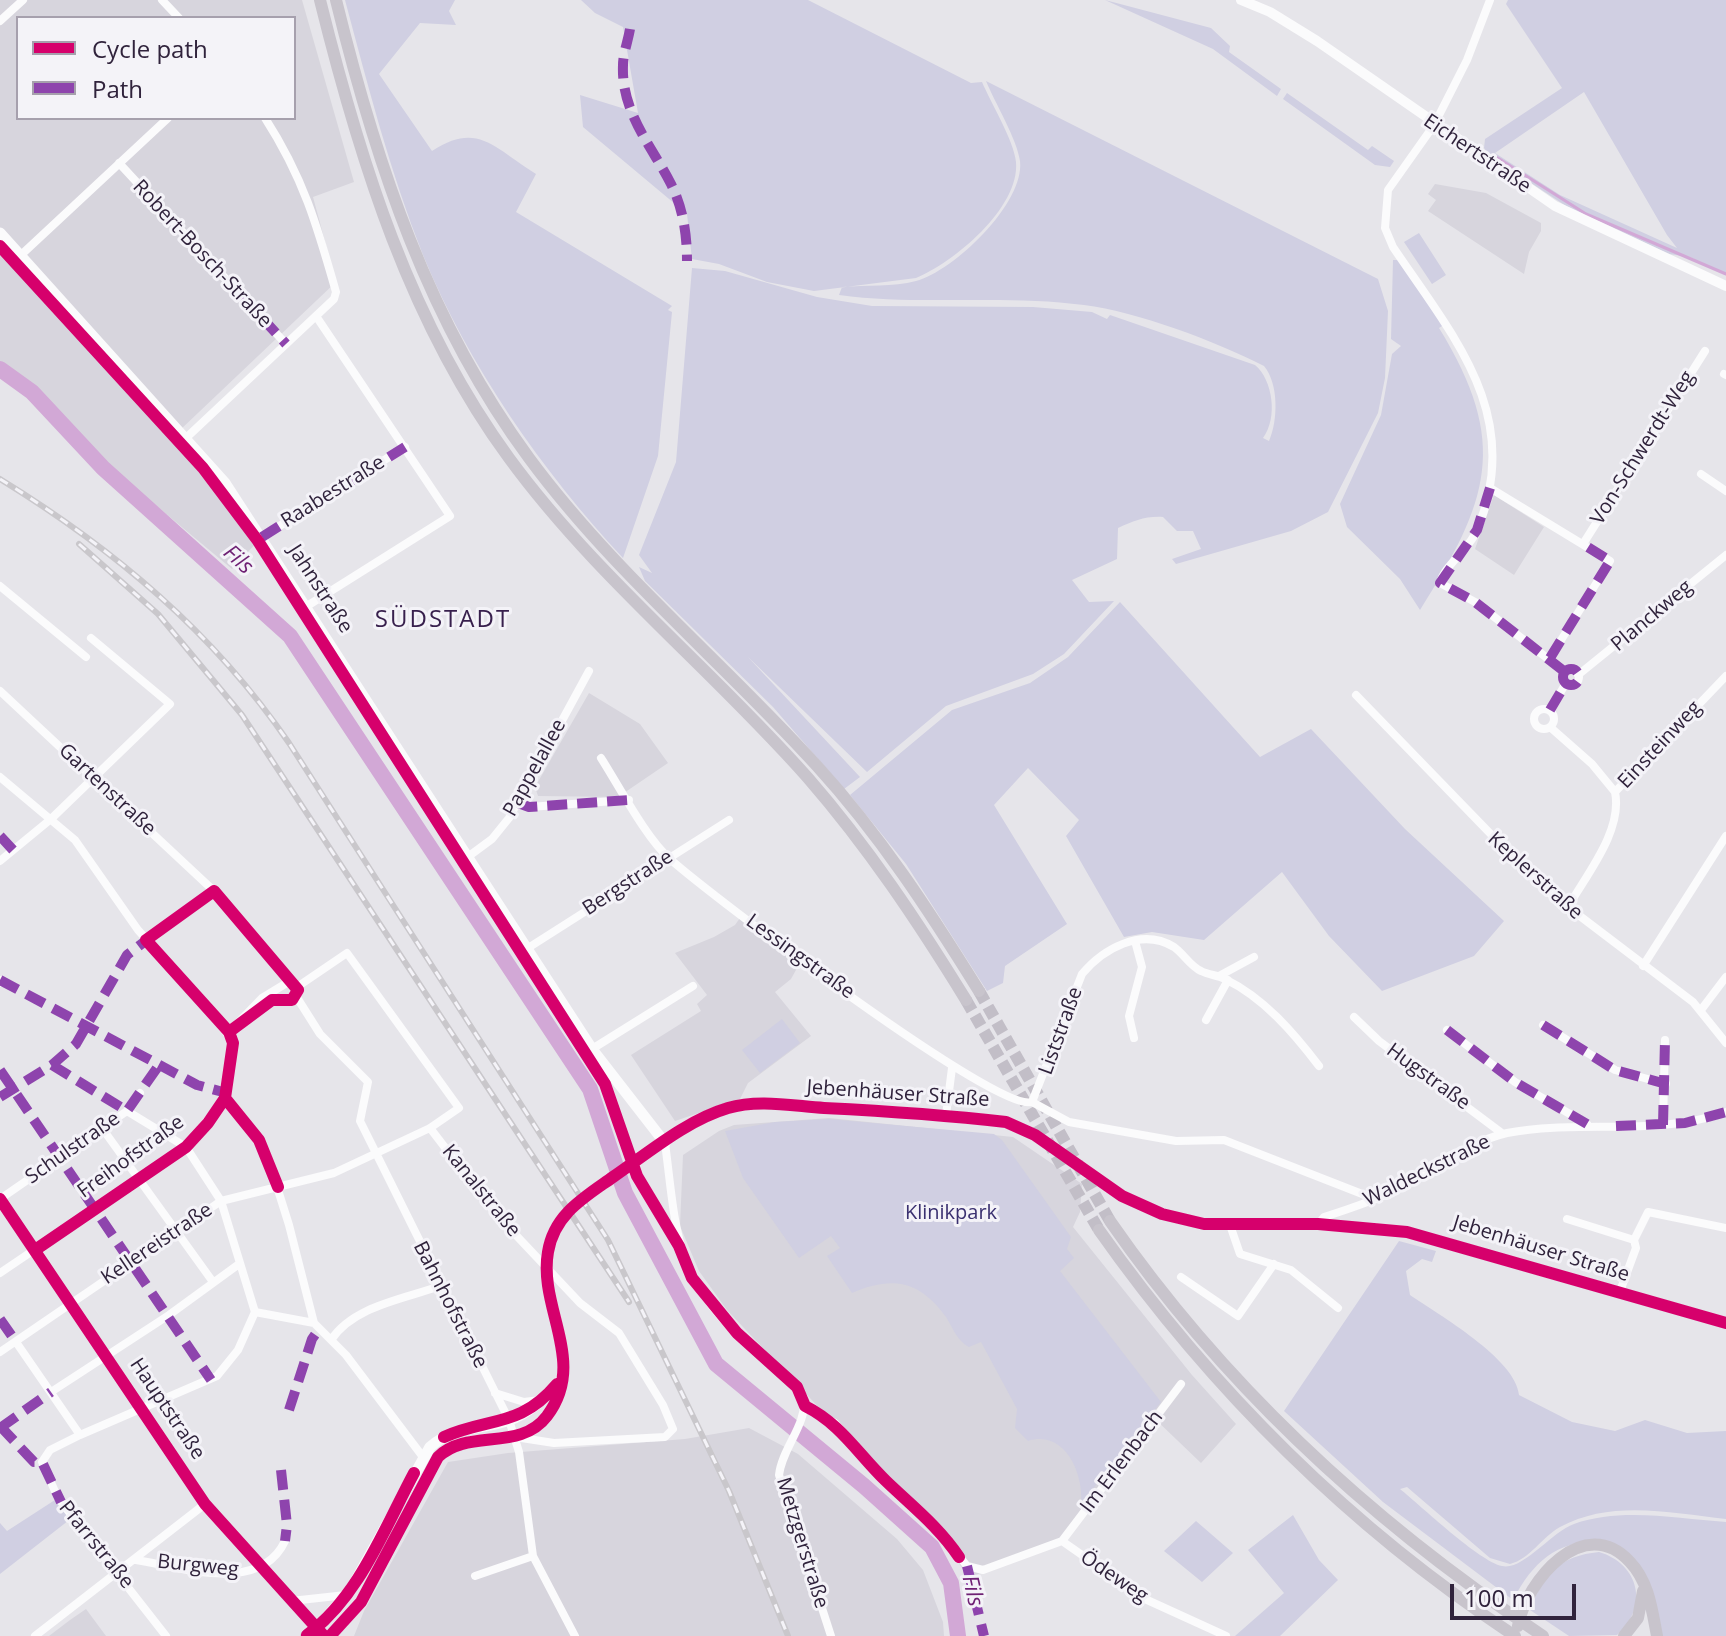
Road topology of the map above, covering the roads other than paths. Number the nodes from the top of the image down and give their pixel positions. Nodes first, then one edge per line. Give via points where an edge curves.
1 (23, 0) edge
2 (162, 0) edge
3 (320, 0) edge
4 (336, 0) edge
5 (1241, 0) edge
6 (1490, 0) edge
7 (177, 16) edge
8 (0, 21) edge
9 (166, 120) edge
10 (266, 120) edge
11 (1434, 125) junction
12 (119, 163) junction
13 (0, 233) edge
14 (21, 255) junction
15 (1726, 286) edge
16 (316, 316) junction
17 (286, 344) junction
18 (1705, 351) dead end
19 (186, 438) junction
20 (405, 447) junction
21 (1701, 474) dead end
22 (1490, 488) junction
23 (1726, 491) edge
24 (262, 537) junction
25 (1583, 544) junction
26 (1726, 555) edge
27 (0, 586) edge
28 (307, 606) junction
29 (91, 638) dead end
30 (86, 657) dead end
31 (1550, 658) junction
32 (589, 671) dead end
33 (1565, 672) junction
34 (1578, 675) junction
35 (1726, 676) edge
36 (1566, 683) junction
37 (0, 691) edge
38 (1356, 695) dead end
39 (1550, 710) junction
40 (1550, 727) junction
41 (601, 758) dead end
42 (0, 777) edge
43 (94, 777) junction
44 (1615, 792) junction
45 (629, 800) junction
46 (518, 803) junction
47 (51, 819) junction
48 (729, 820) dead end
49 (1726, 836) edge
50 (469, 856) junction
51 (667, 857) junction
52 (0, 861) edge
53 (214, 891) joint
54 (1568, 907) junction
55 (1135, 941) junction
56 (528, 948) junction
57 (1254, 957) dead end
58 (1643, 966) junction
59 (1726, 977) edge
60 (1224, 978) junction
61 (693, 986) dead end
62 (278, 988) junction
63 (294, 988) junction
64 (979, 991) tunnel mouth
65 (280, 998) junction
66 (966, 1000) tunnel mouth
67 (1701, 1010) junction
68 (1354, 1017) dead end
69 (1206, 1020) dead end
70 (1543, 1025) dead end
71 (1447, 1030) dead end
72 (229, 1032) junction
73 (1134, 1038) dead end
74 (1665, 1040) dead end
75 (1726, 1043) edge
76 (592, 1049) junction
77 (1319, 1066) dead end
78 (952, 1068) junction
79 (1666, 1084) junction
80 (140, 1093) dead end
81 (225, 1098) junction
82 (1032, 1102) junction
83 (127, 1111) junction
84 (1726, 1112) edge
85 (946, 1115) junction
86 (1587, 1124) junction
87 (1663, 1125) junction
88 (102, 1128) junction
89 (430, 1128) junction
90 (1503, 1134) junction
91 (665, 1143) junction
92 (186, 1147) junction
93 (376, 1155) junction
94 (139, 1178) junction
95 (278, 1187) junction
96 (0, 1199) edge
97 (1375, 1199) junction
98 (221, 1201) junction
99 (1567, 1219) dead end
100 (1110, 1221) tunnel mouth
101 (1318, 1224) junction
102 (1230, 1225) junction
103 (1726, 1228) edge
104 (175, 1230) junction
105 (1099, 1230) tunnel mouth
106 (1634, 1240) junction
107 (35, 1250) junction
108 (239, 1264) junction
109 (1274, 1264) junction
110 (0, 1273) edge
111 (1181, 1277) dead end
112 (213, 1282) junction
113 (440, 1286) junction
114 (1619, 1294) junction
115 (70, 1304) junction
116 (1338, 1308) dead end
117 (255, 1312) junction
118 (314, 1323) junction
119 (1726, 1323) edge
120 (331, 1340) junction
121 (16, 1342) junction
122 (0, 1352) edge
123 (107, 1354) junction
124 (562, 1378) junction
125 (1181, 1384) dead end
126 (51, 1392) junction
127 (495, 1393) junction
128 (542, 1400) junction
129 (805, 1406) junction
130 (142, 1409) junction
131 (509, 1420) junction
132 (80, 1435) junction
133 (515, 1437) junction
134 (423, 1457) junction
135 (433, 1465) junction
136 (205, 1504) junction
137 (285, 1541) dead end
138 (1062, 1541) junction
139 (533, 1556) junction
140 (136, 1560) junction
141 (260, 1568) junction
142 (119, 1573) junction
143 (475, 1576) dead end
144 (1644, 1584) junction
145 (347, 1595) junction
146 (291, 1601) junction
147 (316, 1633) edge
148 (35, 1636) edge
149 (166, 1636) edge
150 (330, 1636) edge
151 (575, 1636) edge
152 (831, 1636) edge
153 (1226, 1636) edge
154 (1516, 1636) edge
155 (1543, 1636) edge
156 (1624, 1636) edge
157 (1657, 1636) edge

1 - 8 street
2 - 7 street
3 - 66 highway via 389,234 427,318 507,455 606,575 756,723 837,813 890,881
4 - 64 highway via 403,228 477,378 527,454 613,558 850,804 904,873
5 - 11 street, Eichertstraße via 1317,41
6 - 11 street
9 - 12 street
10 - 16 street via 310,199 336,292
11 - 15 street, Eichertstraße via 1555,206
11 - 22 street via 1388,190 1385,228 1474,370 1490,434
12 - 14 street
12 - 17 street, Robert-Bosch-Straße
13 - 14 main road, Jahnstraße
14 - 19 main road, Jahnstraße
16 - 17 street
16 - 20 street
17 - 19 street
18 - 25 street, Von-Schwerdt-Weg
19 - 24 main road, Jahnstraße
20 - 24 street, Raabestraße
20 - 28 street via 450,516
21 - 23 street
22 - 25 street
22 - 31 street via 1477,530 1440,583
24 - 28 main road, Jahnstraße
25 - 31 street, Von-Schwerdt-Weg via 1610,561
26 - 34 street, Planckweg
27 - 30 street
28 - 50 main road, Jahnstraße
29 - 43 street via 170,704
31 - 33 street
32 - 46 street, Pappelallee
33 - 34 street
33 - 36 street
34 - 36 street, Planckweg via 1575,683
35 - 44 street, Einsteinweg
36 - 39 street
37 - 43 street, Gartenstraße
38 - 54 street, Keplerstraße via 1452,798
39 - 40 street via 1555,719
39 - 40 street via 1540,710 1534,718 1538,727
40 - 44 street
41 - 45 street, Lessingstraße
42 - 47 street
43 - 47 street
43 - 53 street, Gartenstraße
44 - 54 street, Einsteinweg via 1608,835
45 - 46 street via 529,807
45 - 51 street, Lessingstraße
46 - 50 street, Pappelallee via 492,839
47 - 52 street
47 - 72 street via 75,840 146,940
48 - 51 street, Bergstraße
49 - 58 street
50 - 56 main road, Jahnstraße
51 - 56 street, Bergstraße
51 - 78 street, Lessingstraße
53 - 63 street, Bahnhofstraße
54 - 58 street, Keplerstraße
55 - 60 street via 1164,943 1199,971
55 - 73 street via 1142,967 1129,1016
55 - 82 street, Liststraße via 1113,946 1082,974
56 - 76 main road, Jahnstraße
57 - 60 street
58 - 67 street, Keplerstraße
59 - 67 street
60 - 69 street
60 - 77 street via 1281,1020
61 - 76 street
62 - 63 street
62 - 65 street
62 - 72 street
63 - 65 street via 289,1001
63 - 89 street, Kellereistraße via 347,953 459,1108
63 - 93 street, Bahnhofstraße via 320,1034 364,1075 367,1087 360,1121
65 - 72 street
67 - 75 street, Keplerstraße
68 - 90 street, Hugstraße
70 - 79 street via 1615,1070
71 - 86 street, Waldeckstraße via 1515,1082
72 - 81 street via 233,1043
74 - 79 street
76 - 91 main road, Jahnstraße
78 - 82 street, Lessingstraße via 1010,1100
78 - 85 street
79 - 87 street
80 - 83 street, Schulstraße
81 - 92 street, Freihofstraße
81 - 95 street via 259,1140
82 - 97 street, Lessingstraße via 1069,1122 1174,1141 1224,1140
83 - 88 street, Schulstraße
83 - 92 street
84 - 87 street, Waldeckstraße
85 - 91 main road, Jebenhäuser Straße via 751,1104 727,1109
85 - 102 main road, Jebenhäuser Straße via 1021,1127 1132,1201 1182,1220
86 - 87 street, Waldeckstraße
86 - 90 street, Waldeckstraße
88 - 94 street
88 - 96 street, Schulstraße
89 - 93 street, Kellereistraße
89 - 133 street, Kanalstraße via 479,1193 580,1303 619,1333 673,1429 665,1437 554,1443
90 - 97 street, Waldeckstraße
91 - 124 main road, Jebenhäuser Straße via 561,1218 548,1252 563,1343
91 - 129 street via 675,1229 692,1278 737,1333 797,1387
92 - 94 street, Freihofstraße
92 - 98 street
93 - 95 street, Kellereistraße via 334,1173
93 - 113 street, Bahnhofstraße
94 - 104 street
94 - 107 street, Freihofstraße
95 - 98 street, Kellereistraße
95 - 118 street
96 - 107 street, Hauptstraße
97 - 101 street, Waldeckstraße via 1324,1217
98 - 104 street, Kellereistraße
98 - 108 street
99 - 106 street
100 - 155 highway via 1165,1296 1315,1457 1439,1562
101 - 102 main road, Jebenhäuser Straße
101 - 114 main road, Jebenhäuser Straße via 1443,1240
102 - 109 street via 1240,1254
103 - 106 street via 1648,1212
104 - 112 street
104 - 115 street, Kellereistraße
105 - 154 highway via 1155,1306 1296,1460 1419,1566
106 - 114 street via 1636,1248
107 - 110 street, Freihofstraße
107 - 115 street, Hauptstraße
108 - 112 street
108 - 117 street
109 - 111 street via 1238,1316
109 - 116 street via 1291,1270
112 - 123 street
113 - 120 street via 359,1314
113 - 127 street, Bahnhofstraße
114 - 119 main road, Jebenhäuser Straße
115 - 121 street, Kellereistraße
115 - 123 street, Hauptstraße
117 - 118 street
117 - 130 street via 238,1350 217,1376
118 - 120 street
120 - 134 street
121 - 122 street, Kellereistraße
121 - 126 street
123 - 126 street
123 - 130 street, Hauptstraße
124 - 128 main road
124 - 133 main road, Jebenhäuser Straße via 545,1419
125 - 138 street, Im Erlenbach
126 - 132 street
127 - 128 street via 524,1402
127 - 131 street, Bahnhofstraße
128 - 131 main road
129 - 138 street, Ödeweg via 835,1423 967,1566 983,1570
129 - 152 street, Metzgerstraße via 779,1475
130 - 132 street
130 - 136 street, Hauptstraße
131 - 133 street, Bahnhofstraße
131 - 134 main road via 439,1439
132 - 142 street, Pfarrstraße via 50,1450 42,1462 61,1502
133 - 135 main road via 451,1447
133 - 139 street, Bahnhofstraße
134 - 135 main road
134 - 145 main road
135 - 150 main road via 361,1602
136 - 140 street
136 - 141 street, Hauptstraße
137 - 141 street via 278,1556
138 - 153 street, Ödeweg via 1151,1602
139 - 143 street
139 - 151 street, Bahnhofstraße
140 - 141 street, Burgweg via 215,1572
140 - 142 street
141 - 146 street, Hauptstraße
142 - 148 street
142 - 149 street, Pfarrstraße
144 - 154 highway via 1622,1555 1594,1545 1563,1555 1531,1589
144 - 156 highway via 1638,1618
144 - 157 highway
145 - 146 street
145 - 147 main road
146 - 147 street, Hauptstraße

